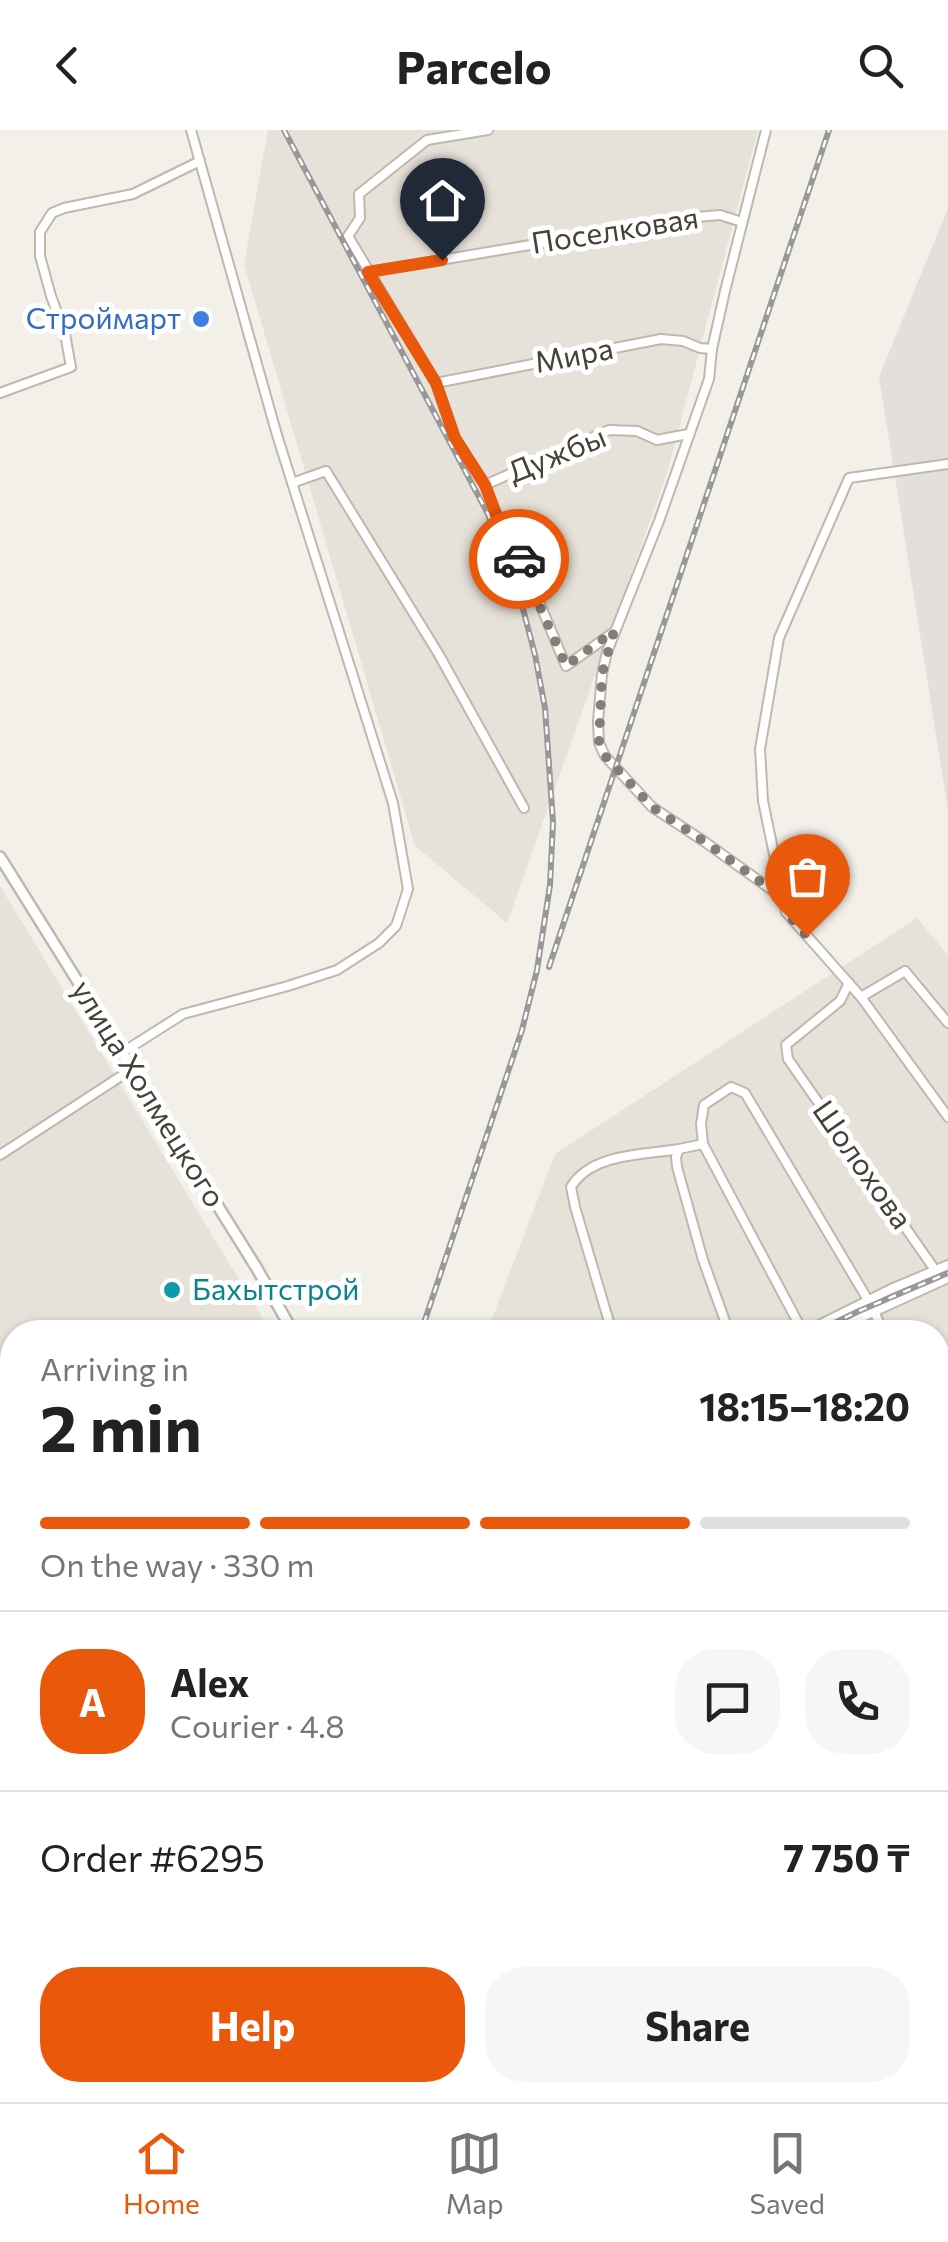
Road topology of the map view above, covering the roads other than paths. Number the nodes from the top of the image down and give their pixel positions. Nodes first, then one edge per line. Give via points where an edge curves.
1 (191, 130) edge
2 (488, 130) edge
3 (766, 130) edge
4 (441, 134) edge
5 (200, 161) junction
6 (742, 222) junction
7 (368, 272) junction
8 (712, 349) junction
9 (436, 383) junction
10 (0, 393) edge
11 (688, 434) junction
12 (948, 464) edge
13 (292, 482) junction
14 (485, 485) junction
15 (614, 631) junction
16 (524, 808) dead end
17 (0, 856) edge
18 (783, 898) junction
19 (849, 983) junction
20 (861, 997) junction
21 (948, 1023) edge
22 (123, 1052) junction
23 (132, 1070) junction
24 (948, 1117) edge
25 (703, 1144) junction
26 (680, 1149) junction
27 (0, 1155) edge
28 (948, 1265) edge
29 (935, 1270) junction
30 (948, 1278) edge
31 (891, 1289) junction
32 (868, 1300) junction
33 (896, 1301) junction
34 (874, 1310) junction
35 (286, 1320) edge
36 (608, 1320) edge
37 (724, 1320) edge
38 (798, 1320) edge
39 (828, 1320) edge
40 (854, 1320) edge
41 (878, 1320) edge

1 - 5 street
2 - 4 street
3 - 6 street
4 - 7 street via 359,194 360,218 348,236
5 - 10 street via 134,194 52,213 40,232 40,256 71,367
5 - 13 street
6 - 7 street, Поселковая via 697,217
6 - 8 street
7 - 9 street
8 - 9 street, Мира via 661,339
8 - 11 street via 709,379
9 - 14 street via 455,438
11 - 14 street, Дужбы via 657,440 608,430
11 - 15 street
12 - 18 street via 850,478 778,638 760,749 762,801
13 - 16 street via 326,471
13 - 22 street via 393,803 408,890 396,926 337,970 182,1014
14 - 15 street via 566,666
15 - 18 street via 602,674 599,743 605,756 652,807
17 - 22 street, улица Холмецкого
18 - 19 street via 786,912
19 - 20 street
19 - 29 street, Шолохова via 840,1001 786,1045 788,1059
20 - 21 street via 905,971
20 - 24 street
22 - 23 street, улица Холмецкого
23 - 27 street
23 - 35 street, улица Холмецкого
25 - 26 street
25 - 32 street via 704,1105 731,1087 745,1093
25 - 38 street
26 - 36 street via 602,1162 571,1187
26 - 37 street via 677,1167
28 - 29 street
29 - 31 street
30 - 33 street
31 - 32 street
31 - 33 street
32 - 39 street
33 - 34 street
34 - 40 street
34 - 41 street

